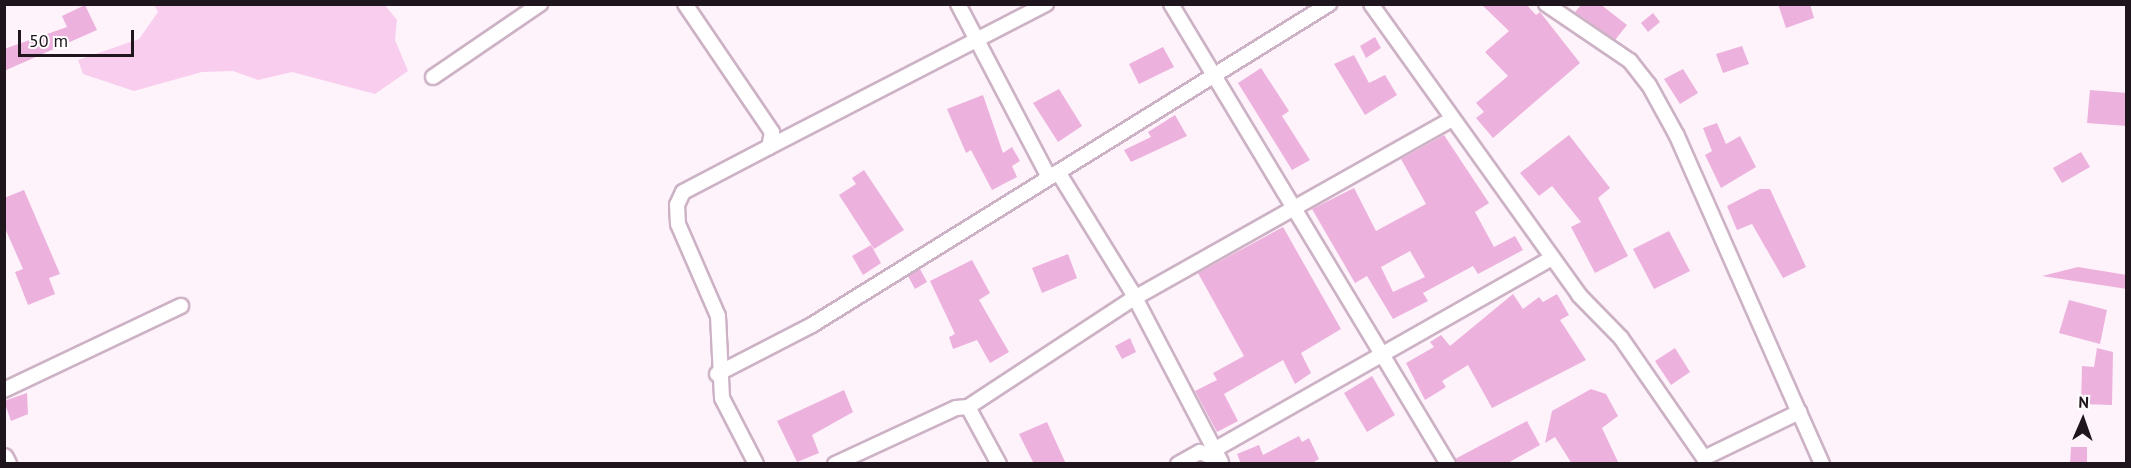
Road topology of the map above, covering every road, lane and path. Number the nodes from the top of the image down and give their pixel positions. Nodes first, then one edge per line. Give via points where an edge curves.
1 (540, 4) edge
2 (685, 4) edge
3 (958, 4) edge
4 (1046, 4) edge
5 (1171, 4) edge
6 (1329, 4) edge
7 (1371, 4) edge
8 (1546, 4) edge
9 (976, 39) junction
10 (434, 77) dead end
11 (1215, 77) junction
12 (1452, 119) junction
13 (769, 147) junction
14 (1054, 175) junction
15 (1294, 206) junction
16 (1552, 258) junction
17 (1136, 298) junction
18 (182, 306) dead end
19 (1384, 351) junction
20 (717, 374) junction
21 (4, 390) edge
22 (968, 407) junction
23 (1799, 412) junction
24 (4, 458) edge
25 (1219, 458) edge
26 (1698, 461) edge
27 (7, 464) edge
28 (756, 464) edge
29 (835, 464) edge
30 (999, 464) edge
31 (1178, 464) edge
32 (1448, 464) edge
33 (1822, 464) edge

1 - 10 street
2 - 13 street via 772,132
3 - 9 street
4 - 9 street
5 - 11 street
6 - 11 street
7 - 12 street
8 - 23 street via 1630,61 1649,85 1677,136
9 - 13 street
9 - 14 street
11 - 14 street
11 - 15 street
12 - 15 street
12 - 16 street
13 - 20 street via 683,192 677,205 678,225 718,316
14 - 17 street
14 - 20 street via 812,325
15 - 17 street
15 - 19 street
16 - 19 street
16 - 26 street via 1621,338
17 - 22 street
17 - 25 street
18 - 21 street
19 - 25 street
19 - 32 street
20 - 28 street via 722,398
22 - 29 street via 956,408
22 - 30 street
23 - 26 street
23 - 33 street
24 - 27 main road
25 - 31 street via 1200,452

